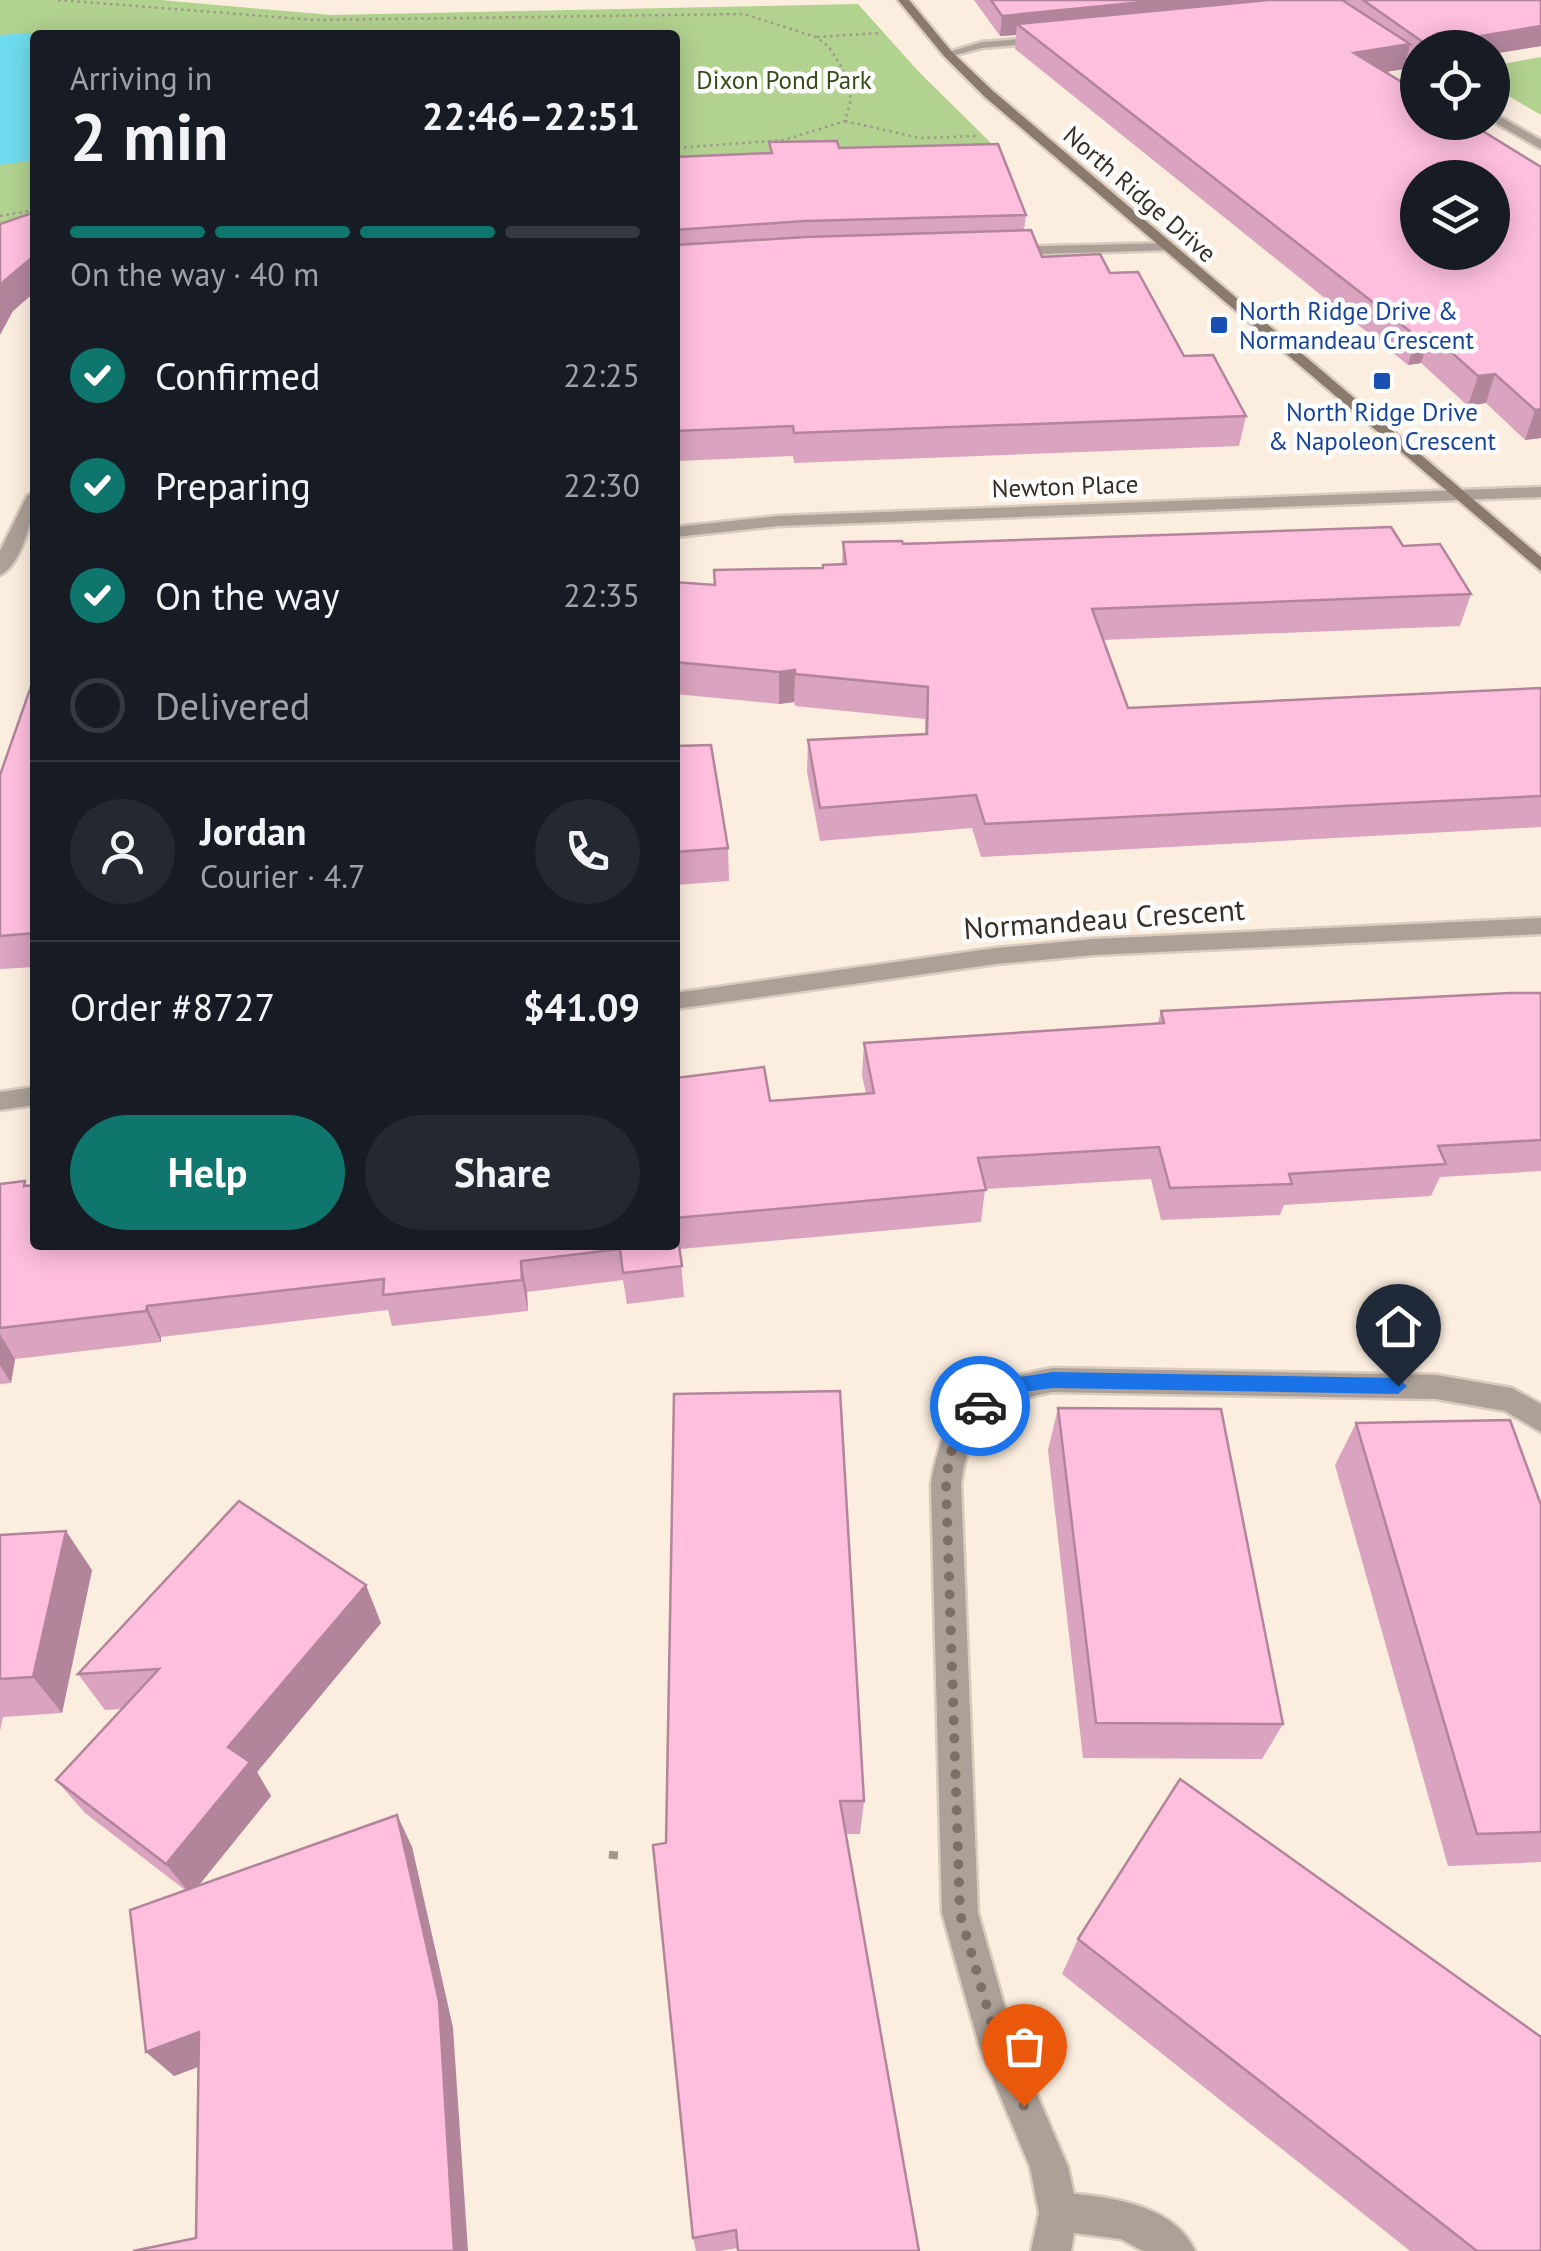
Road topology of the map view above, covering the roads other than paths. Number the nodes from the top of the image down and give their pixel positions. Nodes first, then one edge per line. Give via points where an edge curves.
1 (904, 0) edge
2 (1056, 39) edge
3 (1374, 44) edge
4 (948, 54) junction
5 (981, 58) dead end
6 (1400, 60) edge
7 (1510, 127) edge
8 (1541, 145) edge
9 (1167, 247) junction
10 (981, 252) edge
11 (1541, 492) edge
12 (1458, 496) junction
13 (30, 507) edge
14 (680, 532) edge
15 (1541, 566) edge
16 (0, 570) edge
17 (1541, 926) edge
18 (680, 999) edge
19 (30, 1097) edge
20 (0, 1101) edge
21 (1541, 1420) edge
22 (1054, 2232) edge
23 (1174, 2251) edge

1 - 4 street, North Ridge Drive
2 - 4 street via 982,44
3 - 6 street
4 - 5 street
4 - 9 street, North Ridge Drive
7 - 8 street
9 - 10 street
9 - 12 street, North Ridge Drive
11 - 12 street, Newton Place
12 - 14 street, Newton Place via 778,522
12 - 15 street, North Ridge Drive
13 - 16 street
17 - 18 street, Normandeau Crescent via 1094,947
19 - 20 street
21 - 22 street via 1512,1400 1436,1386 1053,1380 1020,1384 985,1402 964,1423 950,1447 946,1484 960,1914 998,2045 1049,2167
22 - 23 street via 1121,2216

